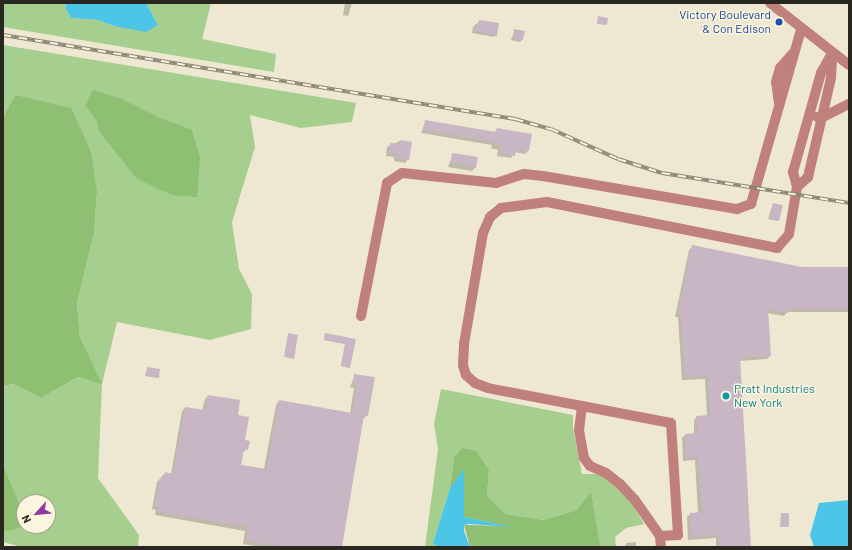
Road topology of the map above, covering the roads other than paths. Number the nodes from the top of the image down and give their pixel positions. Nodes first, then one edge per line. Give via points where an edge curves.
1 (770, 3) edge
2 (802, 30) junction
3 (832, 53) junction
4 (849, 65) edge
5 (849, 104) edge
6 (849, 110) edge
7 (836, 112) junction
8 (809, 115) junction
9 (821, 118) junction
10 (797, 187) junction
11 (361, 316) dead end
12 (582, 406) junction
13 (660, 536) junction
14 (661, 547) edge

1 - 2 street
2 - 3 street
2 - 11 street via 796,51 780,68 776,82 779,109 754,200 737,209 524,174 496,183 409,173 393,177 387,183 384,194
3 - 4 street
3 - 8 street via 822,73
3 - 9 street via 831,78
5 - 7 street
6 - 7 street
7 - 9 street
8 - 9 street
8 - 10 street via 793,172
9 - 10 street via 808,177
10 - 12 street via 789,234 777,248 547,202 496,210 483,233 464,344 464,370 470,380 488,388
12 - 13 street via 579,430 584,458 590,466 606,473 620,484 635,500
12 - 13 street via 671,422 678,535
13 - 14 street

